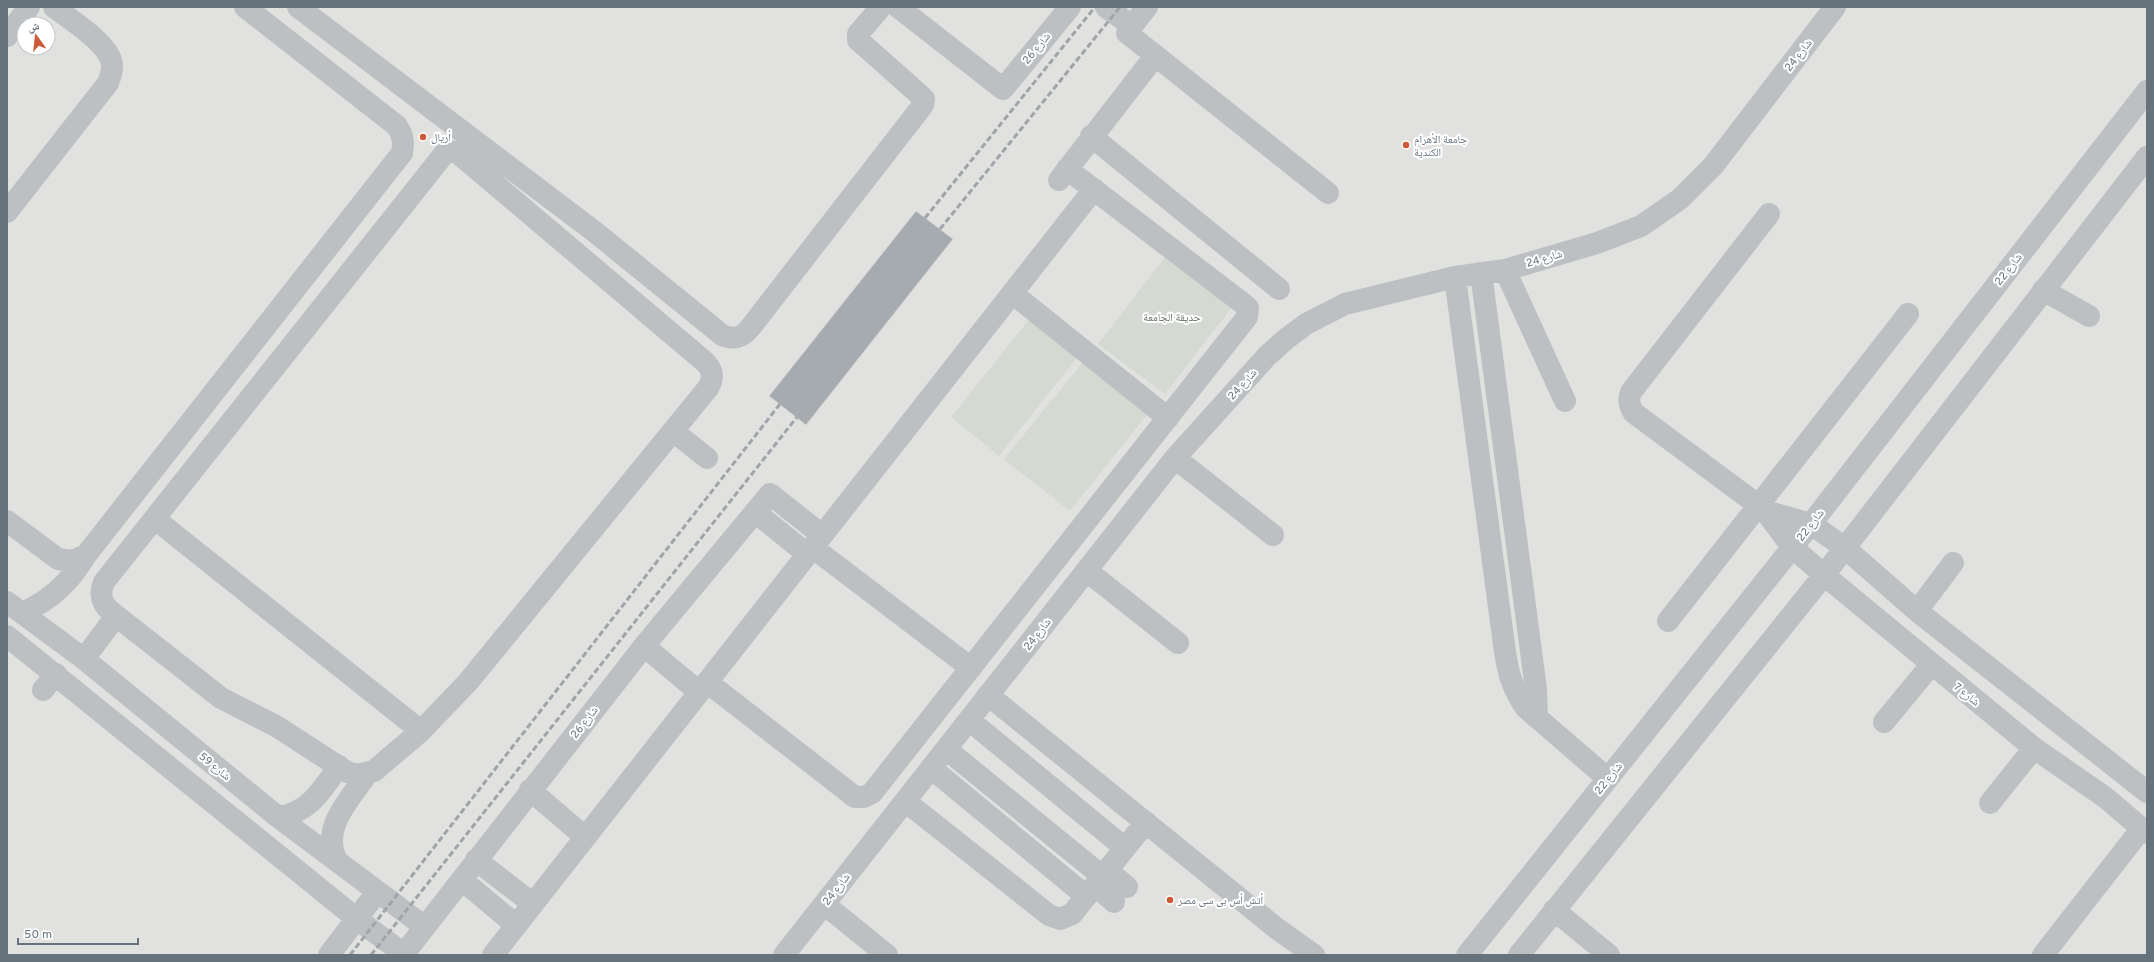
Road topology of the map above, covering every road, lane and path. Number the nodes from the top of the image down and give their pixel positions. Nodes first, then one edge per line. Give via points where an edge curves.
1 (29, 7) edge
2 (54, 7) edge
3 (245, 7) edge
4 (298, 7) edge
5 (880, 7) edge
6 (898, 7) edge
7 (1070, 7) edge
8 (1106, 7) edge
9 (1147, 7) edge
10 (1835, 7) edge
11 (1129, 30) junction
12 (7, 36) edge
13 (1155, 56) junction
14 (2147, 91) edge
15 (1091, 136) junction
16 (2147, 157) edge
17 (1094, 189) junction
18 (1328, 193) dead end
19 (7, 212) edge
20 (1769, 214) dead end
21 (1505, 270) junction
22 (1481, 273) junction
23 (1455, 277) junction
24 (1279, 289) dead end
25 (2043, 290) junction
26 (1012, 294) junction
27 (1908, 314) dead end
28 (2088, 316) dead end
29 (1565, 401) dead end
30 (1168, 418) junction
31 (673, 431) junction
32 (708, 458) dead end
33 (1175, 458) junction
34 (1762, 508) junction
35 (755, 512) junction
36 (155, 519) junction
37 (7, 521) edge
38 (1811, 524) junction
39 (1273, 535) dead end
40 (814, 546) junction
41 (1792, 547) junction
42 (1845, 548) junction
43 (86, 555) junction
44 (1953, 562) dead end
45 (1086, 571) junction
46 (1824, 575) junction
47 (15, 607) edge
48 (1917, 611) junction
49 (116, 616) junction
50 (1668, 621) dead end
51 (7, 636) edge
52 (1178, 643) dead end
53 (644, 646) junction
54 (84, 659) junction
55 (1931, 664) junction
56 (970, 668) junction
57 (56, 674) junction
58 (703, 687) junction
59 (43, 690) dead end
60 (988, 695) junction
61 (1537, 718) junction
62 (969, 720) junction
63 (1884, 722) dead end
64 (421, 731) junction
65 (2034, 748) junction
66 (946, 749) junction
67 (339, 766) junction
68 (931, 768) junction
69 (366, 774) junction
70 (1608, 778) junction
71 (2145, 785) edge
72 (530, 790) junction
73 (905, 801) junction
74 (1990, 803) dead end
75 (278, 817) junction
76 (1146, 822) junction
77 (2144, 831) edge
78 (585, 837) junction
79 (1125, 848) junction
80 (476, 860) junction
81 (337, 861) junction
82 (462, 880) junction
83 (1098, 882) junction
84 (377, 892) junction
85 (1120, 894) dead end
86 (533, 904) junction
87 (824, 904) junction
88 (1554, 910) junction
89 (357, 919) junction
90 (516, 925) junction
91 (425, 927) junction
92 (408, 953) edge
93 (787, 954) edge
94 (329, 955) edge
95 (493, 955) edge
96 (887, 955) edge
97 (1314, 955) edge
98 (1467, 955) edge
99 (1519, 955) edge
100 (1609, 955) edge
101 (2043, 955) edge

1 - 12 street
2 - 19 street via 108,52 112,67 108,82
3 - 43 street via 397,126 404,143 402,153
4 - 5 street via 595,232 722,335 734,338 740,337 750,328 923,105 924,99 858,40 858,34
6 - 7 street, شارع 26 via 1003,89
8 - 11 street
9 - 11 street
10 - 21 street, شارع 24 via 1713,166 1680,199 1641,226 1597,243
11 - 13 street
13 - 15 street
13 - 18 street
14 - 38 street, شارع 22
15 - 17 street via 1063,175
15 - 24 street
16 - 25 street
17 - 26 street
17 - 30 street via 1248,308 1247,317
20 - 34 street via 1629,397 1634,413
21 - 22 street, شارع 24
21 - 29 street
22 - 23 street, شارع 24
22 - 61 street via 1535,682
23 - 33 street, شارع 24 via 1345,304 1306,324 1267,356
23 - 61 street via 1507,667 1517,695
25 - 28 street
25 - 42 street
26 - 30 street
26 - 40 street
27 - 34 street
30 - 56 street
31 - 32 street
31 - 36 street via 711,383 709,366 458,153 450,151 444,154
31 - 64 street via 487,661
33 - 39 street
33 - 45 street, شارع 24
34 - 38 street
34 - 41 street, شارع 7
34 - 50 street
35 - 40 street
35 - 40 street, شارع 26 via 770,494
35 - 53 street, شارع 26
36 - 49 street via 104,582 101,590 104,605
36 - 64 street
37 - 43 street via 58,558 72,561
38 - 41 street, شارع 22
38 - 42 street
40 - 56 street
40 - 58 street
41 - 46 street, شارع 7
41 - 70 street, شارع 22
42 - 46 street
42 - 48 street
43 - 47 street via 70,580 48,600
44 - 48 street
45 - 52 street
45 - 60 street, شارع 24
46 - 55 street, شارع 7
46 - 88 street
47 - 54 street, شارع 59
48 - 71 street
49 - 54 street
49 - 67 street via 220,698 276,726
51 - 57 street
53 - 58 street
53 - 72 street, شارع 26
54 - 75 street, شارع 59
55 - 63 street
55 - 65 street, شارع 7
56 - 58 street via 872,793 864,797 855,797
57 - 59 street
57 - 89 street
58 - 78 street
60 - 62 street, شارع 24
60 - 76 street
61 - 70 street
62 - 66 street, شارع 24
62 - 79 street
64 - 69 street via 381,766
65 - 74 street
65 - 77 street, شارع 7 via 2106,798
66 - 68 street, شارع 24
66 - 83 street
67 - 69 street via 356,775
67 - 75 street via 305,808 288,816
68 - 73 street, شارع 24
68 - 83 street
69 - 81 street via 334,822 330,842
70 - 98 street, شارع 22
72 - 78 street
72 - 80 street, شارع 26
73 - 83 street via 1049,915 1060,919 1072,914
73 - 87 street, شارع 24
75 - 81 street, شارع 59
76 - 79 street
76 - 97 street via 1276,928
77 - 101 street
78 - 86 street
79 - 83 street
80 - 82 street, شارع 26
80 - 86 street
81 - 84 street, شارع 59
82 - 90 street
82 - 91 street, شارع 26
83 - 85 street
84 - 89 street
84 - 91 street, شارع 59
86 - 90 street
87 - 93 street, شارع 24
87 - 96 street
88 - 99 street
88 - 100 street
89 - 92 street
89 - 94 street
90 - 95 street
91 - 92 street, شارع 26

